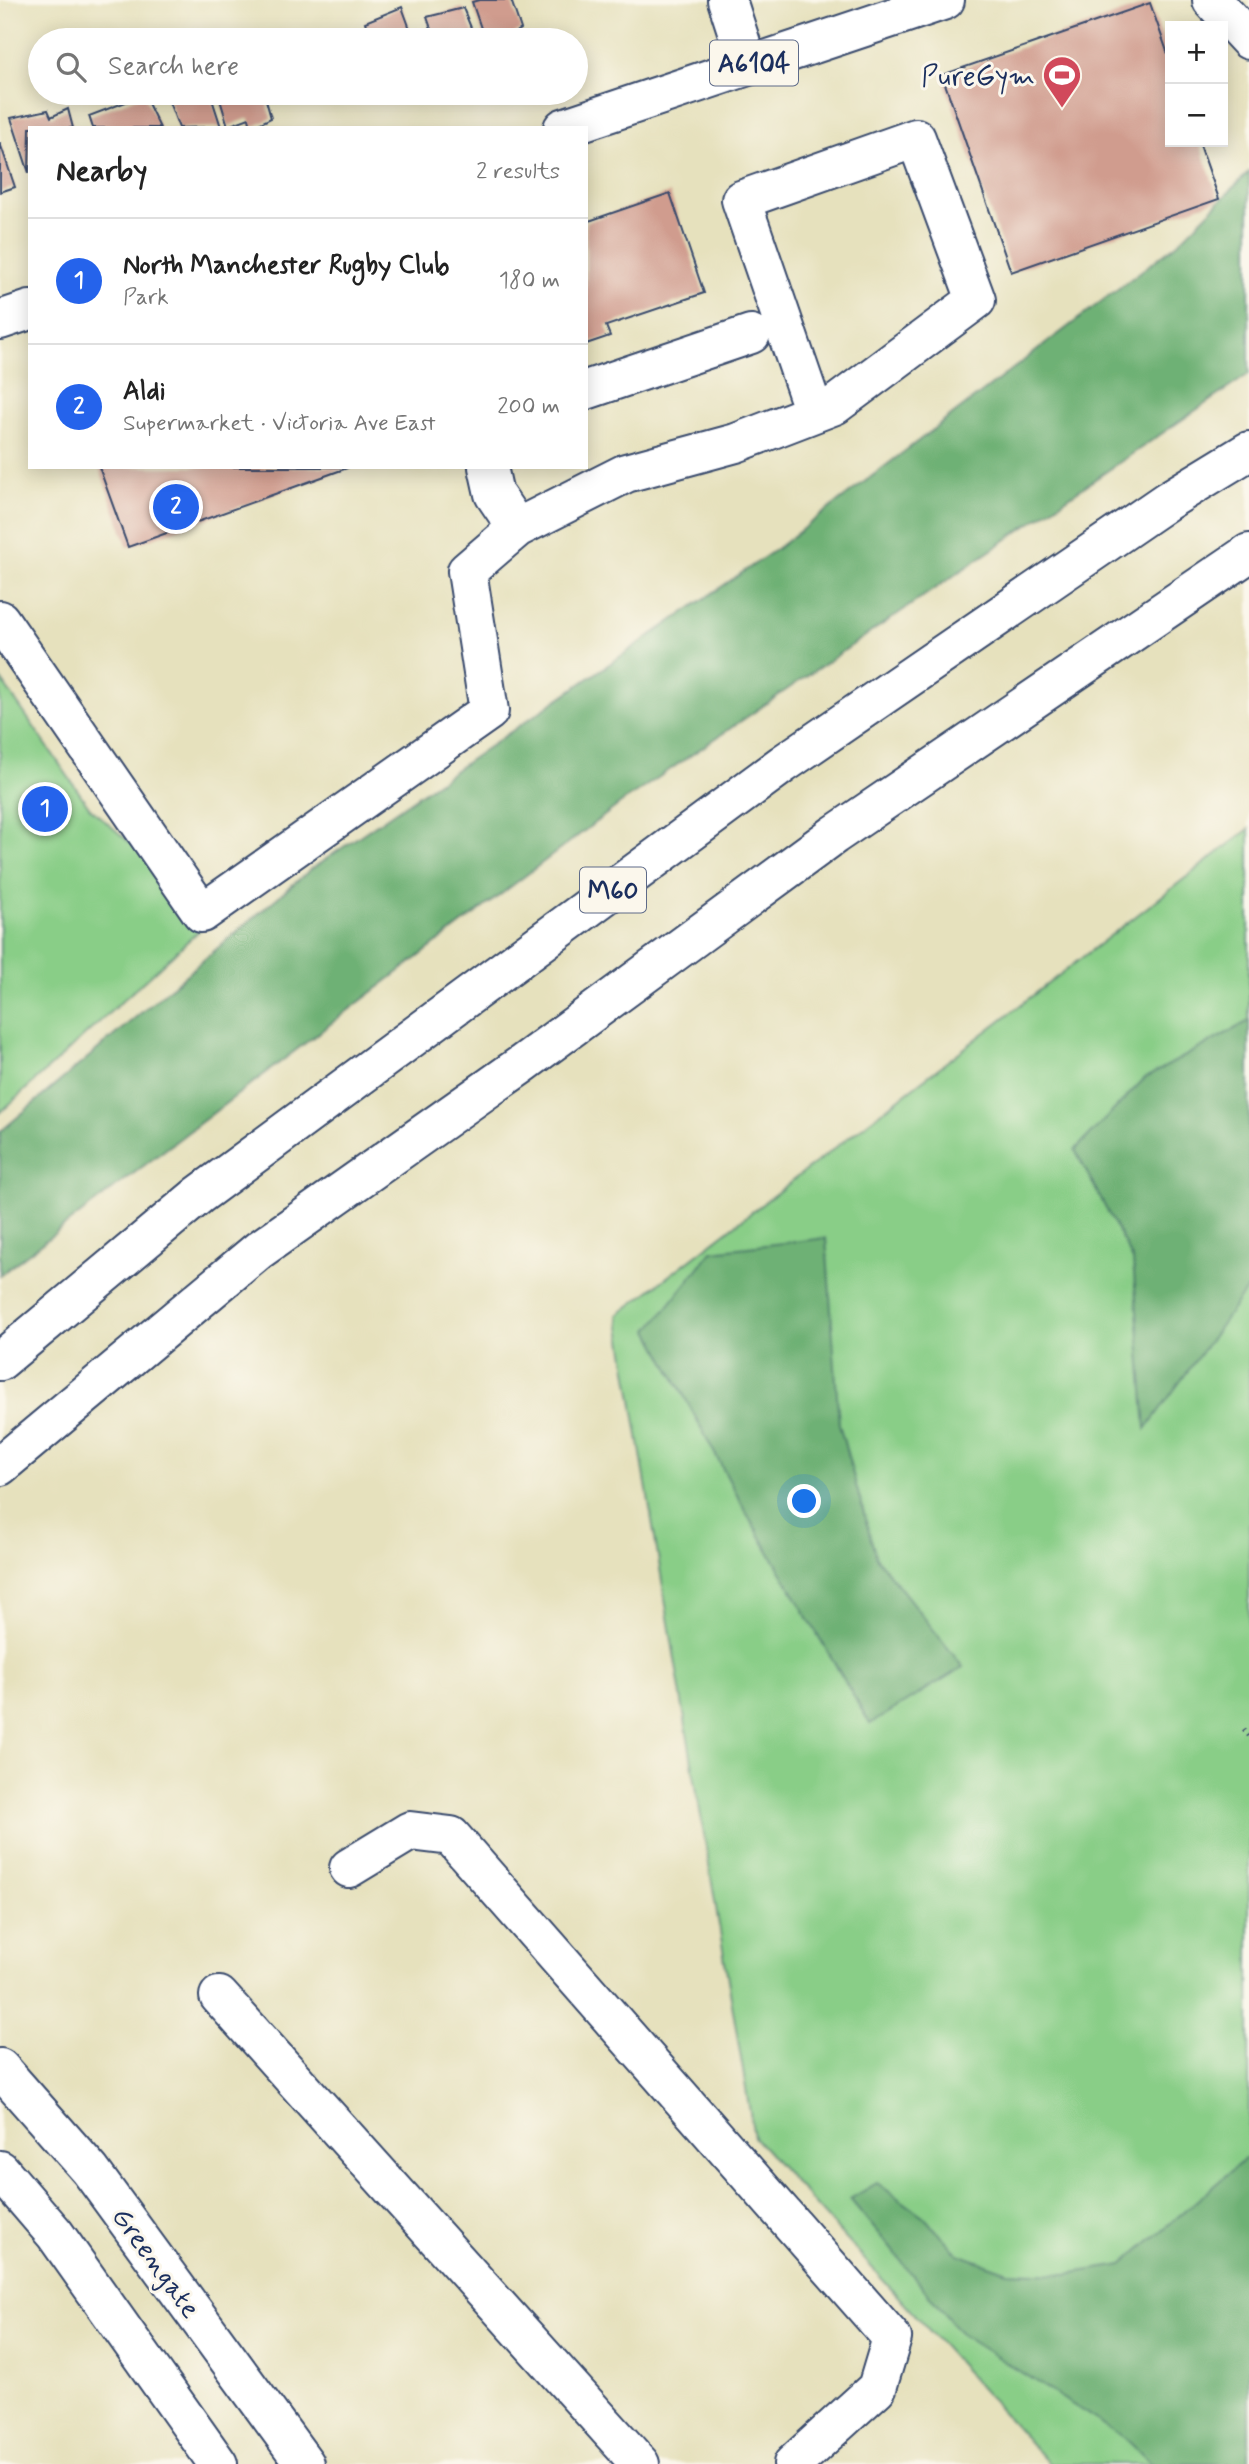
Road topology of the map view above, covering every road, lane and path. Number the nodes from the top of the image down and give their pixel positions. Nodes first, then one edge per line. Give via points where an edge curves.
1 (727, 0) edge
2 (945, 0) edge
3 (1212, 0) edge
4 (1249, 40) edge
5 (748, 65) junction
6 (569, 126) edge
7 (28, 311) edge
8 (0, 320) edge
9 (751, 334) dead end
10 (588, 389) edge
11 (814, 412) junction
12 (1249, 452) edge
13 (488, 469) edge
14 (517, 528) junction
15 (1249, 553) edge
16 (0, 620) edge
17 (0, 1360) edge
18 (0, 1466) edge
19 (1244, 1729) dead end
20 (1249, 1736) edge
21 (349, 1868) dead end
22 (219, 1996) dead end
23 (0, 2067) edge
24 (0, 2170) edge
25 (218, 2464) edge
26 (304, 2464) edge
27 (640, 2464) edge
28 (793, 2464) edge

1 - 5 main road
2 - 5 main road, A6104
3 - 4 main road
5 - 6 main road, A6104
7 - 8 main road
9 - 10 main road
11 - 11 main road via 835,405 976,300 916,138 741,200
11 - 14 main road via 736,443 626,473
12 - 17 main road, M60 via 1167,501 771,772 199,1195
13 - 14 main road via 494,494
14 - 16 main road via 467,571 489,711 202,913
15 - 18 main road via 834,835 259,1250
19 - 20 path
21 - 28 main road via 410,1831 451,1836 892,2338 877,2388
22 - 27 main road
23 - 26 main road, Greengate via 90,2170
24 - 25 main road via 55,2234

